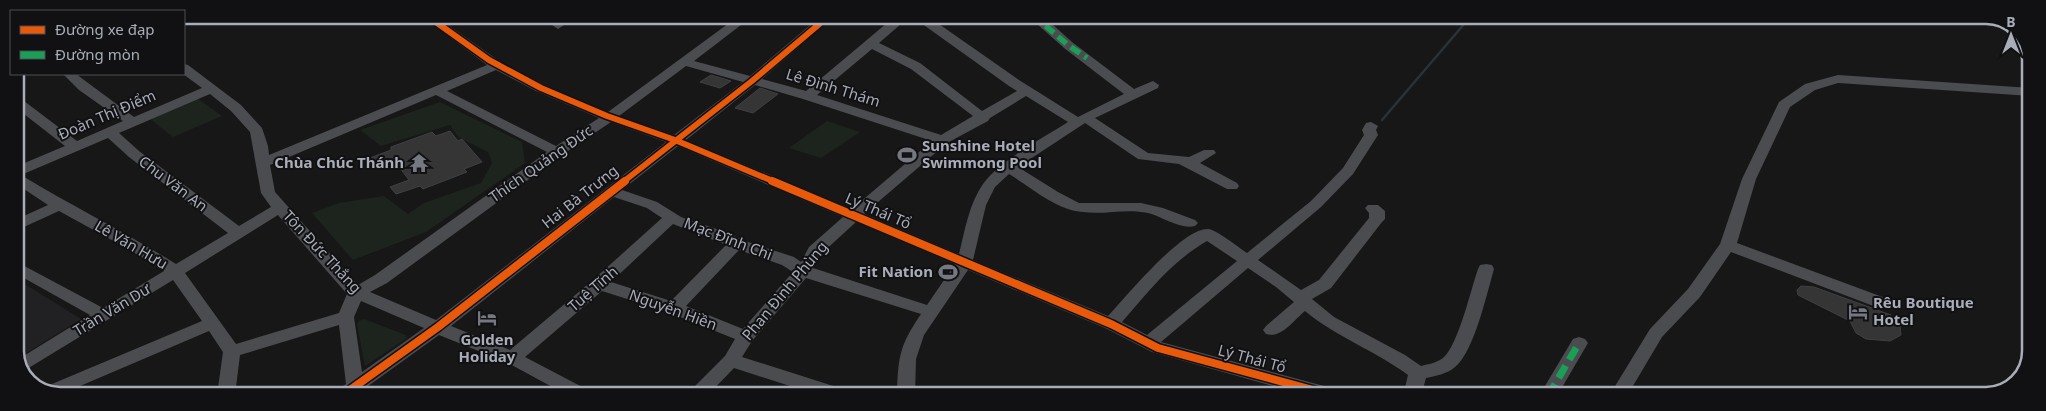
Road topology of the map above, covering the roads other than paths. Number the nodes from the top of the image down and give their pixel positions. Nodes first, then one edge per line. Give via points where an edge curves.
1 (439, 24) edge
2 (736, 24) edge
3 (819, 24) edge
4 (894, 24) edge
5 (932, 24) edge
6 (1044, 24) edge
7 (871, 44) junction
8 (684, 62) junction
9 (497, 65) junction
10 (185, 69) edge
11 (70, 75) edge
12 (752, 81) junction
13 (1152, 85) dead end
14 (212, 89) junction
15 (436, 90) junction
16 (1026, 91) junction
17 (2022, 91) edge
18 (1132, 94) junction
19 (808, 96) junction
20 (24, 107) edge
21 (608, 118) junction
22 (983, 118) junction
23 (1081, 120) junction
24 (133, 122) junction
25 (1372, 126) dead end
26 (110, 132) junction
27 (674, 140) junction
28 (942, 140) junction
29 (74, 146) junction
30 (557, 152) junction
31 (1209, 153) dead end
32 (262, 163) junction
33 (1189, 163) junction
34 (1008, 167) junction
35 (24, 168) edge
36 (24, 183) edge
37 (1232, 186) dead end
38 (611, 191) junction
39 (59, 205) junction
40 (281, 208) junction
41 (1374, 208) dead end
42 (853, 216) junction
43 (672, 217) junction
44 (24, 222) edge
45 (1190, 223) dead end
46 (238, 233) junction
47 (736, 244) junction
48 (1728, 244) junction
49 (815, 252) junction
50 (788, 261) junction
51 (1249, 261) junction
52 (965, 262) junction
53 (1486, 269) dead end
54 (24, 271) edge
55 (175, 271) junction
56 (803, 271) junction
57 (599, 284) junction
58 (356, 293) junction
59 (1302, 300) junction
60 (1882, 303) dead end
61 (674, 308) junction
62 (932, 312) junction
63 (103, 316) junction
64 (346, 317) junction
65 (212, 323) junction
66 (1111, 324) junction
67 (438, 327) junction
68 (1272, 330) dead end
69 (746, 337) junction
70 (1579, 343) dead end
71 (1147, 344) junction
72 (232, 351) junction
73 (512, 358) junction
74 (731, 360) junction
75 (26, 362) edge
76 (1418, 373) junction
77 (61, 387) edge
78 (227, 387) edge
79 (351, 387) edge
80 (359, 387) edge
81 (567, 387) edge
82 (706, 387) edge
83 (794, 387) edge
84 (906, 387) edge
85 (1302, 387) edge
86 (1414, 387) edge
87 (1553, 387) edge
88 (1623, 387) edge

1 - 9 street, Lý Thái Tổ
2 - 8 street, Thích Quảng Đức
3 - 12 street, Hai Bà Trưng
4 - 7 street
5 - 16 street
6 - 18 street
7 - 19 street
7 - 22 street via 909,62
8 - 12 street, Lê Đình Thám
8 - 21 street, Thích Quảng Đức
9 - 15 street
9 - 21 street, Lý Thái Tổ via 562,99
10 - 14 street, Tôn Đức Thắng
11 - 24 street
12 - 19 street, Lê Đình Thám
12 - 27 street, Hai Bà Trưng
13 - 18 street
14 - 24 street, Đoàn Thị Điểm
14 - 32 street, Tôn Đức Thắng via 257,131
15 - 30 street
15 - 32 street
16 - 22 street, Phan Đình Phùng
16 - 23 street
17 - 48 street via 1838,80 1810,87 1784,105 1749,179
18 - 23 street
19 - 28 street, Lê Đình Thám
20 - 29 street
21 - 27 street, Lý Thái Tổ
21 - 30 street, Thích Quảng Đức
22 - 28 street, Phan Đình Phùng
23 - 33 street via 1143,156 1176,158
23 - 34 street
24 - 26 street, Đoàn Thị Điểm
25 - 51 street via 1369,130 1372,135 1348,171 1316,204
26 - 29 street, Đoàn Thị Điểm
26 - 46 street, Chu Văn An
27 - 38 street, Hai Bà Trưng
27 - 42 street, Lý Thái Tổ
28 - 42 street, Phan Đình Phùng
29 - 35 street, Đoàn Thị Điểm
30 - 58 street, Thích Quảng Đức via 381,279
31 - 33 street
32 - 40 street, Tôn Đức Thắng via 268,193
33 - 37 street
34 - 45 street via 1076,207 1144,207
34 - 52 street via 989,186 979,205
36 - 39 street, Lê Văn Hưu
38 - 43 street, Mạc Đĩnh Chi
38 - 67 street, Hai Bà Trưng
39 - 44 street
39 - 55 street, Lê Văn Hưu
40 - 46 street, Trần Văn Dư
40 - 58 street, Tôn Đức Thắng
41 - 59 street via 1377,219 1335,274
42 - 49 street, Phan Đình Phùng
42 - 52 street, Lý Thái Tổ
43 - 47 street, Mạc Đĩnh Chi
43 - 57 street, Tuệ Tĩnh
46 - 55 street, Trần Văn Dư
47 - 50 street, Mạc Đĩnh Chi
47 - 61 street
48 - 60 street
48 - 88 street via 1694,293 1656,333
49 - 50 street
49 - 56 street, Phan Đình Phùng
50 - 56 street, Mạc Đĩnh Chi
51 - 59 street
51 - 66 street via 1206,234 1165,263
51 - 71 street
52 - 62 street
52 - 66 street, Lý Thái Tổ
53 - 76 street via 1461,344 1450,361 1436,369
54 - 63 street
55 - 63 street, Trần Văn Dư
55 - 65 street, Lê Văn Hưu
56 - 62 street, Mạc Đĩnh Chi
56 - 69 street, Phan Đình Phùng
57 - 61 street, Nguyễn Hiền
57 - 73 street, Tuệ Tĩnh
58 - 64 street
58 - 67 street, Tôn Đức Thắng
59 - 68 street
59 - 76 street via 1328,321 1399,359
61 - 69 street, Nguyễn Hiền
62 - 84 street via 916,334 907,360
63 - 75 street, Trần Văn Dư
64 - 72 street
64 - 79 street
65 - 72 street, Lê Văn Hưu
65 - 77 street
66 - 71 street, Lý Thái Tổ
67 - 73 street, Tôn Đức Thắng
67 - 80 street, Hai Bà Trưng
69 - 74 street, Phan Đình Phùng
70 - 87 street
71 - 85 street, Lý Thái Tổ
72 - 78 street
73 - 81 street, Tôn Đức Thắng
74 - 82 street, Phan Đình Phùng
74 - 83 street
76 - 86 street

